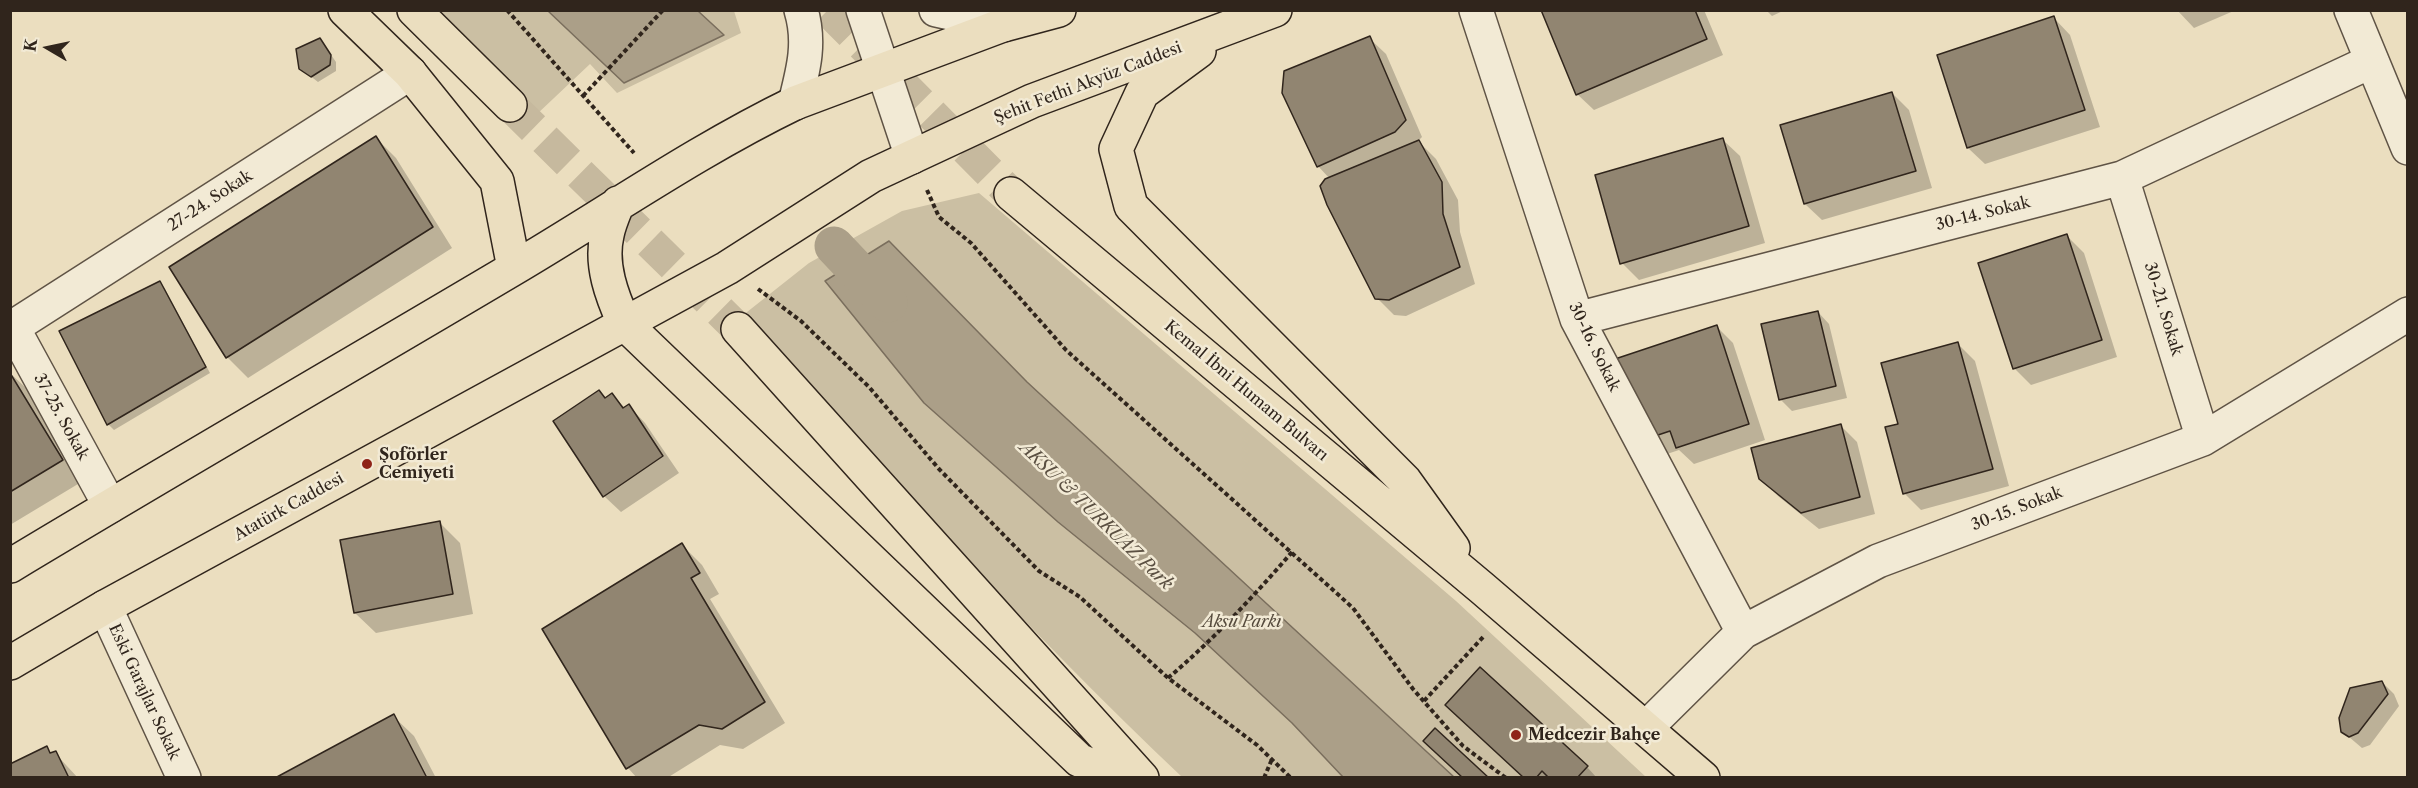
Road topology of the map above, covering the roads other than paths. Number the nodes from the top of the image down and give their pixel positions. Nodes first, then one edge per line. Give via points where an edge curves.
1 (345, 10) edge
2 (414, 10) edge
3 (801, 10) edge
4 (862, 10) edge
5 (936, 10) edge
6 (1059, 10) edge
7 (1275, 10) edge
8 (1476, 10) edge
9 (2352, 10) edge
10 (1003, 25) junction
11 (1229, 28) junction
12 (2372, 61) junction
13 (882, 70) junction
14 (410, 73) junction
15 (510, 105) tunnel mouth
16 (781, 110) junction
17 (2408, 148) edge
18 (912, 157) junction
19 (2122, 178) junction
20 (1011, 194) tunnel mouth
21 (618, 203) junction
22 (757, 248) joint
23 (514, 268) junction
24 (2408, 314) edge
25 (1577, 319) junction
26 (624, 323) junction
27 (12, 329) edge
28 (738, 329) tunnel mouth
29 (2204, 439) junction
30 (110, 506) junction
31 (10, 566) edge
32 (1482, 588) junction
33 (105, 608) junction
34 (1743, 632) junction
35 (10, 663) edge
36 (1646, 728) junction
37 (184, 777) edge
38 (1119, 777) edge
39 (1142, 777) edge
40 (1703, 777) edge

1 - 14 main road
2 - 15 main road
3 - 16 street via 806,28 806,59
4 - 13 street
5 - 10 street
6 - 10 main road
7 - 11 main road, Şehit Fethi Akyüz Caddesi
8 - 25 street, 30-16. Sokak
9 - 12 street
10 - 13 main road
11 - 18 main road, Şehit Fethi Akyüz Caddesi via 1032,101
11 - 32 main road via 1142,93 1116,149 1131,206 1405,481
12 - 17 street
12 - 19 street, 30-14. Sokak
13 - 16 main road
13 - 18 street
14 - 23 main road via 497,181
14 - 27 street, 27-24. Sokak
16 - 21 main road
18 - 22 main road, Şehit Fethi Akyüz Caddesi via 871,176
19 - 25 street, 30-14. Sokak
19 - 29 street, 30-21. Sokak
20 - 32 main road, Kemal İbni Humam Bulvarı
21 - 23 main road
21 - 26 main road via 604,254 611,294
22 - 26 main road, Atatürk Caddesi
23 - 30 main road
24 - 29 street, 30-15. Sokak
25 - 34 street, 30-16. Sokak
26 - 33 main road, Atatürk Caddesi
26 - 38 main road via 1079,760
27 - 30 street, 37-25. Sokak
28 - 39 main road
29 - 34 street, 30-15. Sokak via 1878,561
30 - 31 main road
32 - 36 main road
33 - 35 main road, Atatürk Caddesi
33 - 37 street, Eski Garajlar Sokak
34 - 36 street, 30-15. Sokak
36 - 40 main road

